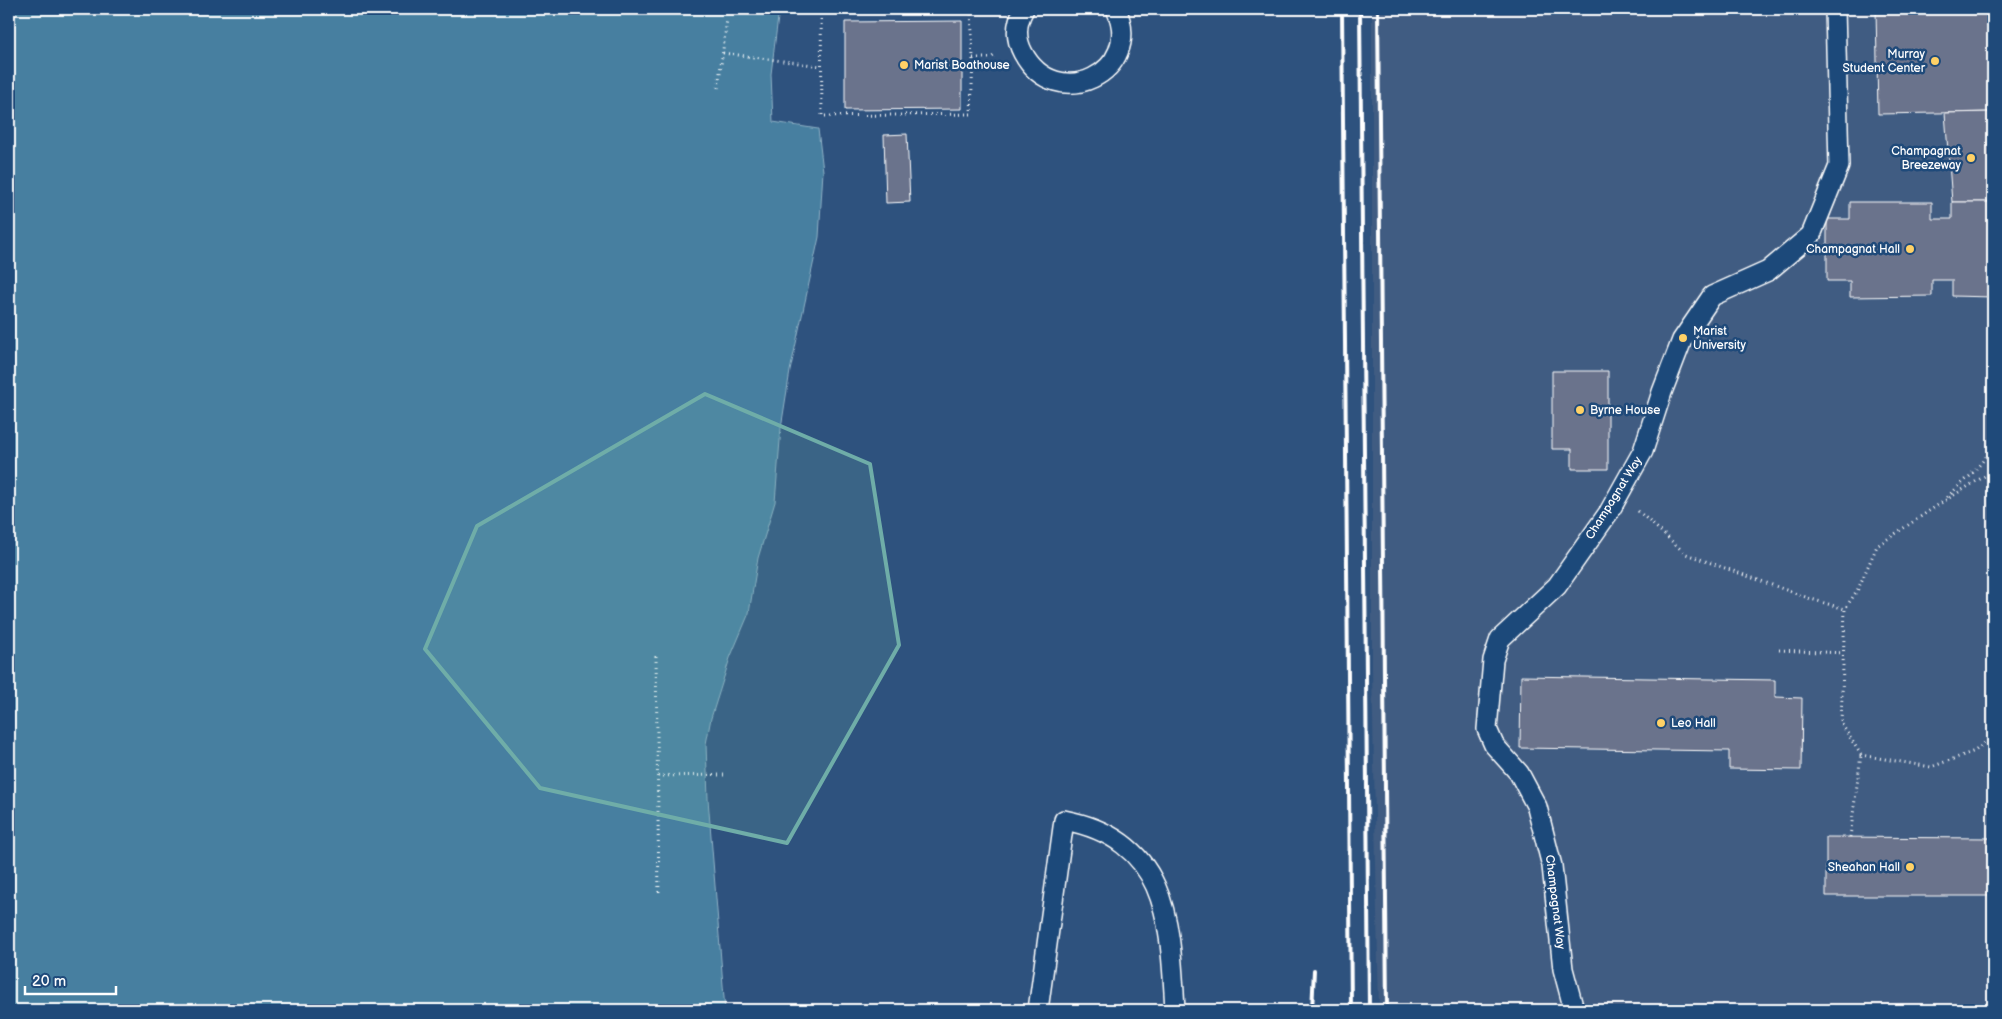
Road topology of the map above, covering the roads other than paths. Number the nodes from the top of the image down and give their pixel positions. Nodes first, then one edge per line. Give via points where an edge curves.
1 (1024, 9) edge
2 (1116, 9) edge
3 (1835, 9) edge
4 (1038, 1010) edge
5 (1175, 1010) edge
6 (1574, 1010) edge

1 - 2 lane via 1017,35 1028,62 1039,74 1056,82 1074,84 1091,80 1107,69 1117,55 1122,37 1121,20
3 - 6 lane, Champagnat Way via 1839,166 1811,235 1768,270 1712,296 1682,340 1643,451 1609,512 1557,586 1500,639 1493,660 1487,729 1494,745 1519,773 1537,807 1552,866 1563,969
4 - 5 lane via 1064,820 1099,830 1116,839 1141,860 1152,876 1169,936

